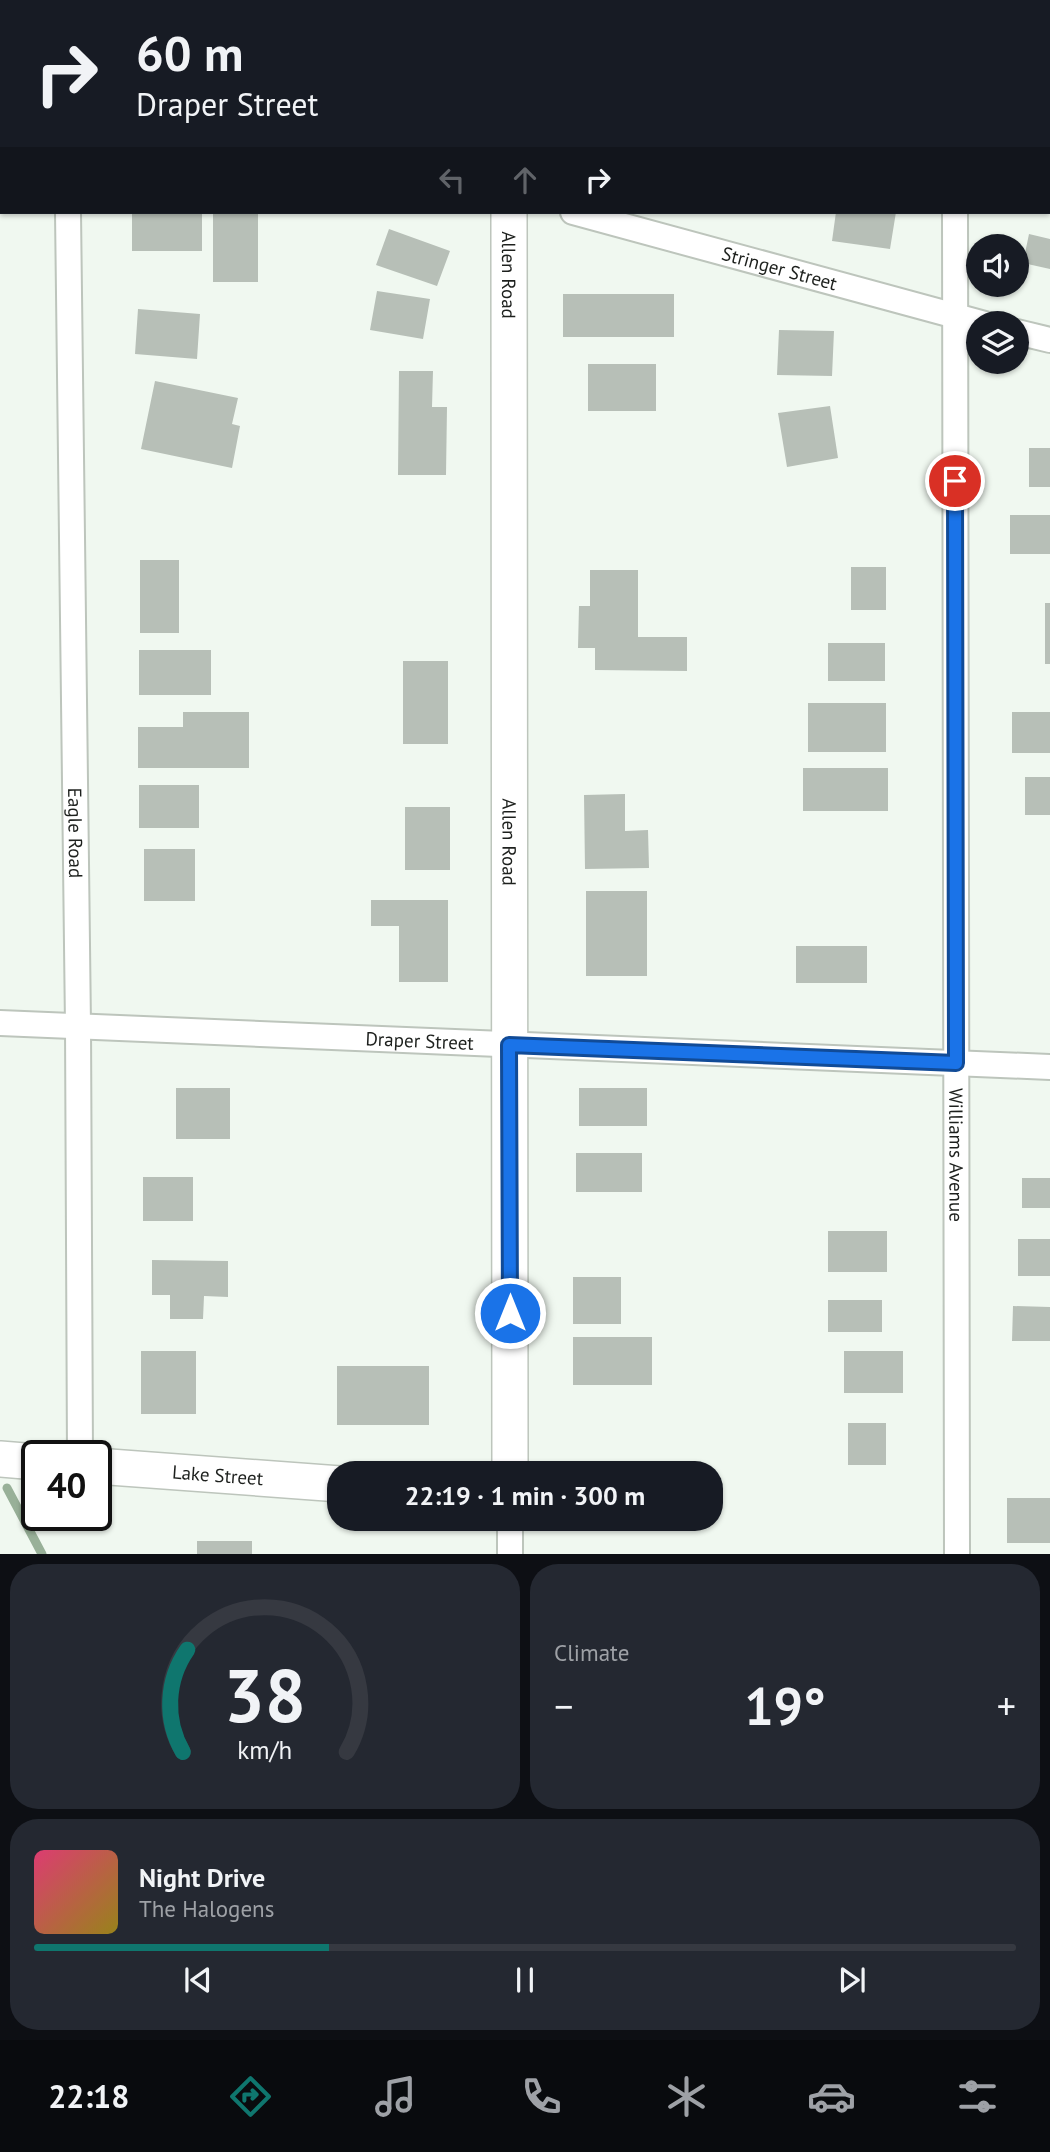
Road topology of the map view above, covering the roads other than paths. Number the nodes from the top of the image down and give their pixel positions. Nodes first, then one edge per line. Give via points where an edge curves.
1 (68, 214) edge
2 (509, 214) edge
3 (580, 214) edge
4 (955, 214) edge
5 (955, 316) junction
6 (966, 319) edge
7 (1029, 335) edge
8 (1050, 340) edge
9 (0, 1023) edge
10 (78, 1026) junction
11 (509, 1045) junction
12 (956, 1063) junction
13 (1050, 1067) edge
14 (80, 1440) edge
15 (0, 1459) edge
16 (21, 1461) edge
17 (510, 1461) edge
18 (112, 1467) edge
19 (327, 1483) edge
20 (510, 1531) edge
21 (510, 1553) edge
22 (957, 1553) edge

1 - 10 street, Eagle Road
2 - 11 street, Allen Road
3 - 5 street, Stringer Street
4 - 5 street, Williams Avenue
5 - 6 street, Stringer Street
5 - 12 street, Williams Avenue
7 - 8 street
9 - 10 street, Draper Street
10 - 11 street, Draper Street
10 - 14 street, Eagle Road
11 - 12 street, Draper Street
11 - 17 street, Allen Road
12 - 13 street, Draper Street
12 - 22 street, Williams Avenue
15 - 16 street
18 - 19 street, Lake Street
20 - 21 street

